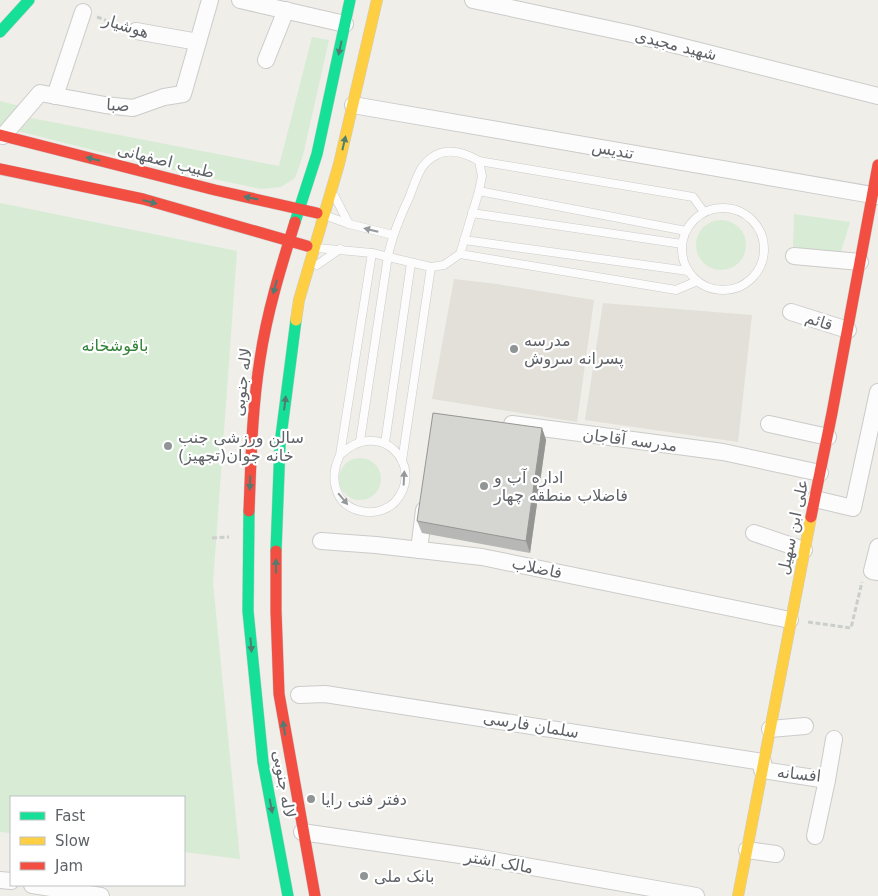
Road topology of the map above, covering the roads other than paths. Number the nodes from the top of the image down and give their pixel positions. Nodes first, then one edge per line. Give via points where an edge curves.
1 (29, 0) edge
2 (210, 0) edge
3 (240, 0) edge
4 (350, 0) edge
5 (377, 0) edge
6 (473, 0) edge
7 (286, 10) junction
8 (83, 12) road end
9 (345, 24) junction
10 (136, 31) road end
11 (0, 32) edge
12 (198, 42) junction
13 (266, 60) dead end
14 (55, 96) junction
15 (878, 96) edge
16 (353, 105) junction
17 (2, 136) edge
18 (478, 161) junction
19 (878, 165) edge
20 (0, 169) edge
21 (331, 190) junction
22 (479, 191) junction
23 (875, 195) edge
24 (299, 208) junction
25 (704, 212) junction
26 (472, 213) junction
27 (324, 215) junction
28 (349, 224) junction
29 (686, 231) junction
30 (392, 235) junction
31 (289, 240) junction
32 (464, 240) junction
33 (682, 244) junction
34 (314, 248) junction
35 (340, 249) junction
36 (372, 253) junction
37 (460, 254) junction
38 (388, 256) junction
39 (794, 256) dead end
40 (860, 262) junction
41 (411, 263) junction
42 (431, 267) junction
43 (688, 270) junction
44 (307, 272) junction
45 (697, 281) junction
46 (790, 312) dead end
47 (848, 330) junction
48 (878, 392) edge
49 (496, 422) edge
50 (769, 424) dead end
51 (828, 436) junction
52 (360, 441) junction
53 (385, 443) junction
54 (340, 455) junction
55 (402, 461) junction
56 (820, 473) junction
57 (427, 492) edge
58 (815, 499) junction
59 (754, 533) dead end
60 (320, 541) dead end
61 (878, 547) edge
62 (419, 550) junction
63 (804, 550) junction
64 (875, 571) edge
65 (790, 620) junction
66 (299, 695) dead end
67 (805, 726) dead end
68 (770, 729) junction
69 (834, 739) dead end
70 (763, 766) junction
71 (827, 780) junction
72 (302, 832) junction
73 (815, 836) dead end
74 (747, 850) junction
75 (776, 854) dead end
76 (38, 886) edge
77 (101, 896) edge
78 (288, 896) edge
79 (315, 896) edge
80 (696, 896) edge
81 (738, 896) edge

1 - 11 main road
2 - 12 street, صبا
3 - 7 street
4 - 9 main road, لاله جنوبی
5 - 16 main road, لاله جنوبی
6 - 15 street, شهید مجیدی via 632,34
7 - 9 street
7 - 13 street
8 - 14 street, هوشیار
9 -> 24 main road, لاله جنوبی via 317,154
10 - 12 street, هوشیار
12 - 14 street, صبا via 183,94 133,108
14 - 17 street, صبا via 40,93
21 -> 16 main road, لاله جنوبی
16 - 23 street, تندیس
24 -> 17 main road, طبیب اصفهانی
18 - 22 lane via 482,176
18 - 25 lane via 692,197
18 - 30 lane via 466,153 450,150 433,156 422,167
19 - 23 main road, علی ابن سهیل
20 -> 31 main road via 143,200
21 - 27 main road, لاله جنوبی
21 - 28 lane
22 - 26 lane
22 - 29 lane
23 - 40 main road, علی ابن سهیل
24 - 27 main road, طبیب اصفهانی
24 - 31 main road, لاله جنوبی
25 - 29 lane
25 - 45 lane via 730,208 754,220 761,232 764,258 754,276 737,287 723,290
26 - 32 lane
26 - 33 lane
27 - 28 lane
27 - 34 main road, لاله جنوبی
30 -> 28 lane
29 - 33 lane
30 - 38 lane
31 - 34 main road
31 -> 78 main road, لاله جنوبی via 274,289 260,359 248,536 248,611 255,698 263,762
32 - 37 lane
32 - 43 lane
33 - 43 lane
34 - 35 lane
34 - 44 main road, لاله جنوبی
35 - 36 lane
35 - 44 lane
36 - 38 lane
36 - 54 lane
37 - 42 lane via 444,265
37 - 45 lane via 676,290
38 - 41 lane
38 - 52 lane
39 - 40 street
40 - 47 main road, علی ابن سهیل
41 - 42 lane
41 - 53 lane
42 - 55 lane
43 - 45 lane
72 -> 44 main road, لاله جنوبی via 279,694 276,528 280,444 300,300
46 - 47 street, قائم
47 - 51 main road, علی ابن سهیل
48 - 58 street via 853,508
49 - 56 street, مدرسه آقاجان via 723,452
50 - 51 street
51 - 56 main road, علی ابن سهیل
52 - 53 lane
52 - 54 lane
53 - 55 lane
54 -> 55 lane via 333,477 335,489 341,499 360,511 382,510 400,496 406,473
56 - 58 main road, علی ابن سهیل
57 - 62 street
58 - 63 main road, علی ابن سهیل
59 - 63 street
60 - 62 street, فاضلاب
61 - 64 street
62 - 65 street, فاضلاب via 482,557
63 - 65 main road, علی ابن سهیل
65 - 68 main road, علی ابن سهیل
66 - 70 street, سلمان فارسی via 325,694
67 - 68 street
68 - 70 main road, علی ابن سهیل
69 - 71 street, افسانه
70 - 71 street, افسانه
70 - 74 main road, علی ابن سهیل
71 - 73 street
72 - 79 main road, لاله جنوبی
72 - 80 street, مالک اشتر via 481,858
74 - 75 street
74 - 81 main road, علی ابن سهیل
76 - 77 street

